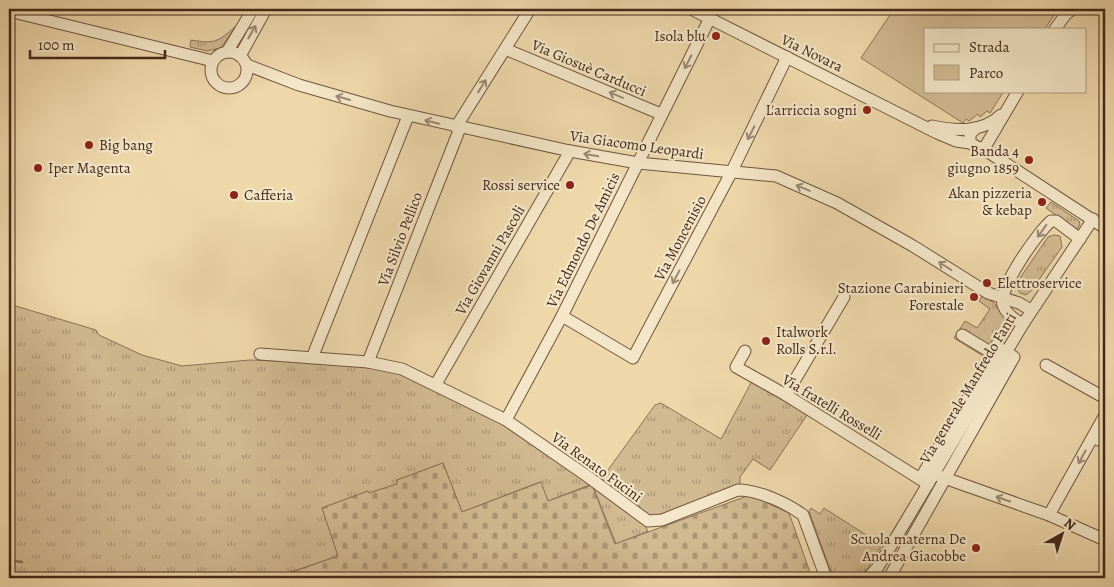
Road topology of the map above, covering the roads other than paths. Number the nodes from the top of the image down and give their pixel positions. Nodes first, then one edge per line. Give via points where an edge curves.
1 (253, 9) edge
2 (266, 9) edge
3 (530, 9) edge
4 (691, 9) edge
5 (1073, 9) edge
6 (9, 11) edge
7 (710, 18) junction
8 (1056, 28) edge
9 (506, 49) junction
10 (227, 52) junction
11 (787, 57) junction
12 (244, 60) junction
13 (214, 62) junction
14 (1017, 92) edge
15 (1006, 111) junction
16 (661, 114) junction
17 (408, 116) junction
18 (919, 124) junction
19 (458, 128) junction
20 (978, 128) junction
21 (970, 143) junction
22 (986, 143) junction
23 (570, 151) junction
24 (638, 163) junction
25 (731, 173) junction
26 (1093, 219) junction
27 (1105, 228) edge
28 (1080, 239) junction
29 (844, 298) dead end
30 (1002, 298) junction
31 (1031, 310) junction
32 (562, 316) junction
33 (1022, 324) junction
34 (962, 335) dead end
35 (999, 347) junction
36 (745, 351) dead end
37 (260, 354) dead end
38 (312, 358) junction
39 (368, 362) junction
40 (1046, 365) dead end
41 (436, 384) junction
42 (786, 395) junction
43 (1105, 398) edge
44 (1105, 415) edge
45 (506, 420) junction
46 (1093, 437) junction
47 (1105, 443) edge
48 (952, 445) junction
49 (932, 479) junction
50 (1049, 515) junction
51 (1105, 540) edge
52 (870, 576) edge
53 (826, 578) edge
54 (889, 578) edge

1 - 10 street
12 -> 2 street
3 - 9 street, Via Silvio Pellico
4 - 7 street, Via Novara
5 - 8 street
6 - 13 street
7 - 11 street, Via Novara
7 -> 16 street, Via Edmondo De Amicis
16 -> 9 street, Via Giosuè Carducci
19 -> 9 street, Via Silvio Pellico
10 - 12 street, Via Giacomo Leopardi
10 - 13 street
11 - 18 street, Via Novara
11 -> 25 street, Via Moncenisio
12 - 13 street via 244,81 226,88 212,75
17 -> 12 street, Via Giacomo Leopardi via 335,96
14 - 15 street
15 - 20 street via 993,122
15 - 22 street
16 - 24 street, Via Edmondo De Amicis
19 -> 17 street, Via Giacomo Leopardi
17 - 38 street
18 - 20 street, Via Novara via 955,130
18 - 21 street, Via Novara via 956,141
19 - 23 street, Via Giacomo Leopardi
19 - 39 street, Via Silvio Pellico
20 - 21 street via 970,134
20 - 22 street via 987,131
21 - 22 street via 975,147
22 - 26 street via 994,155
24 -> 23 street, Via Giacomo Leopardi
23 - 41 street, Via Giovanni Pascoli
24 - 25 street, Via Giacomo Leopardi
24 - 32 street, Via Edmondo De Amicis
30 -> 25 street, Via Giacomo Leopardi via 988,293 914,246 835,202 776,176
25 -> 32 street, Via Moncenisio via 633,358
26 - 27 street
26 - 28 street, Via generale Manfredo Fanti
28 -> 30 street via 1056,221 1051,221 1008,280
28 - 31 street, Via generale Manfredo Fanti
29 - 42 street
30 - 31 street, Via Giacomo Leopardi
30 - 33 street via 1009,314
31 - 33 street, Via generale Manfredo Fanti
32 - 45 street, Via Edmondo De Amicis
33 - 35 street, Via generale Manfredo Fanti
34 - 35 street via 992,353
35 - 48 street, Via generale Manfredo Fanti
36 - 42 street, Via fratelli Rosselli via 736,367
37 - 38 street, Via Renato Fucini
38 - 39 street, Via Renato Fucini
39 - 41 street, Via Renato Fucini via 402,369
40 - 43 street
41 - 45 street, Via Renato Fucini
42 - 49 street, Via fratelli Rosselli
44 - 46 street
45 - 53 street, Via Renato Fucini via 648,522 662,520 738,490 782,503 803,515
46 - 47 street
46 -> 50 street
48 - 49 street
48 - 49 street
50 -> 49 street, Via fratelli Rosselli
49 - 52 street, Via generale Manfredo Fanti
49 - 54 street
50 - 51 street, Via fratelli Rosselli

